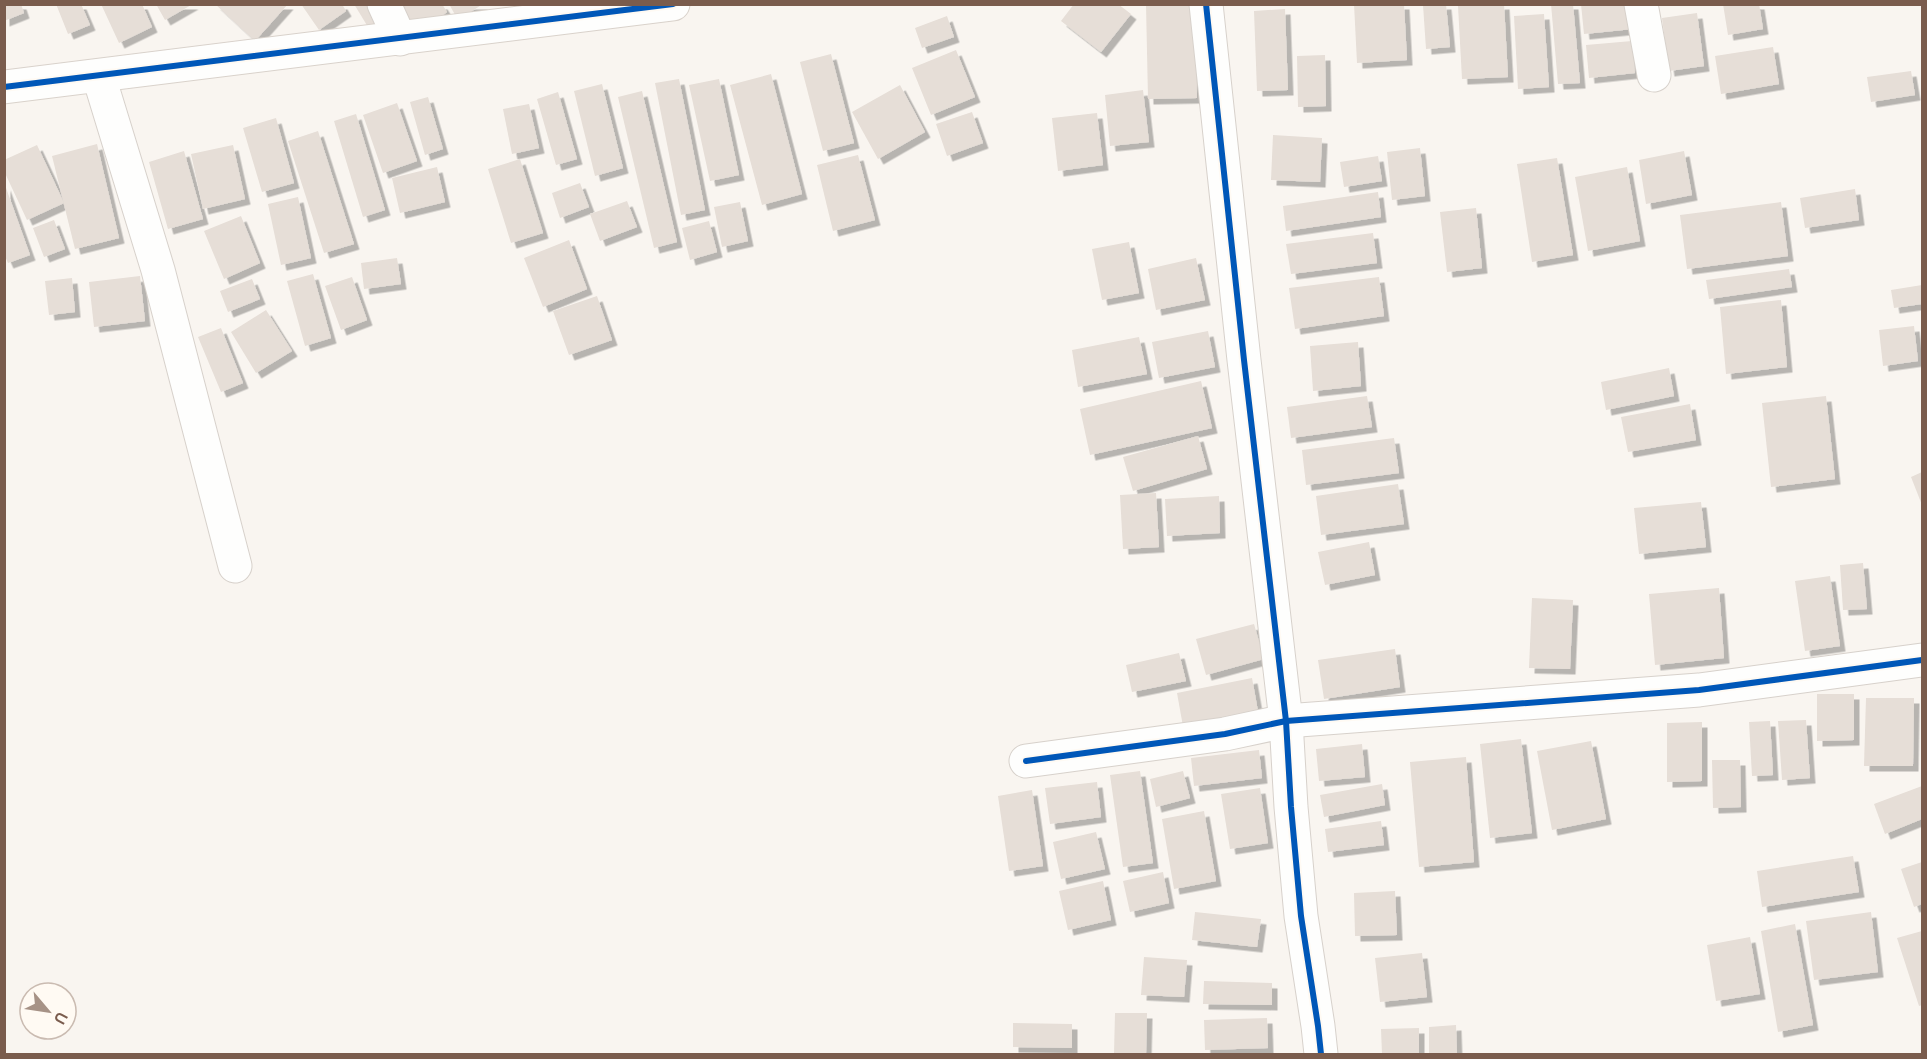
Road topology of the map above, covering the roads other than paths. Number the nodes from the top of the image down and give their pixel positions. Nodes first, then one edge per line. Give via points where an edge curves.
1 (384, 4) edge
2 (673, 4) edge
3 (1206, 4) edge
4 (1641, 4) edge
5 (400, 39) junction
6 (1654, 75) dead end
7 (99, 77) junction
8 (4, 87) edge
9 (235, 566) dead end
10 (1923, 660) edge
11 (1286, 721) junction
12 (1026, 761) dead end
13 (1321, 1054) edge

1 - 5 street
2 - 5 street
3 - 11 street
4 - 6 street
5 - 7 street
7 - 8 street
7 - 9 street via 158,270
10 - 11 street via 1699,690
11 - 12 street via 1226,734
11 - 13 street via 1301,916

